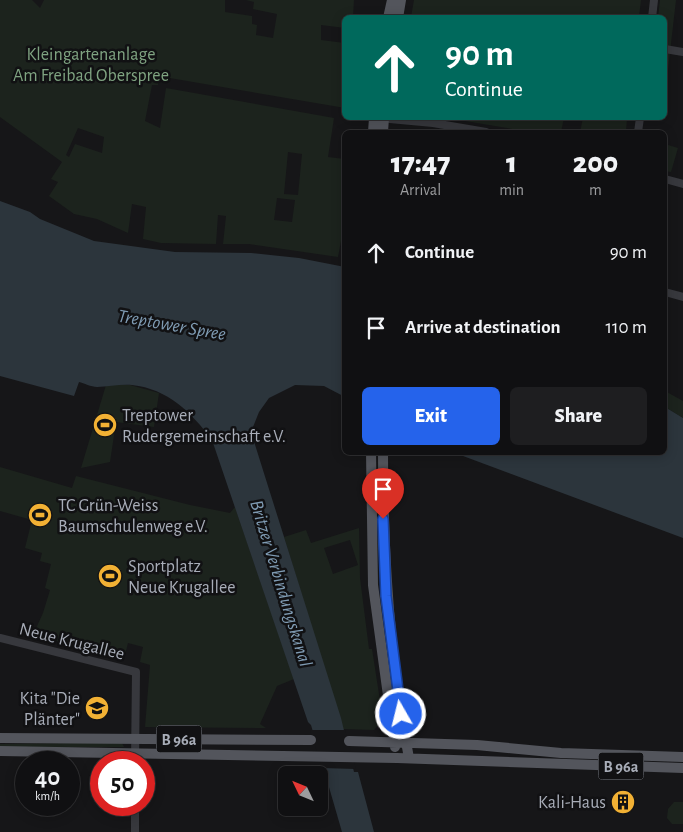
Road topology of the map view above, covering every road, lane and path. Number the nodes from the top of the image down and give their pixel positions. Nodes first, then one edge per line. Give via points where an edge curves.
1 (392, 0) edge
2 (401, 0) edge
3 (654, 0) edge
4 (389, 15) edge
5 (398, 15) edge
6 (652, 15) edge
7 (667, 49) edge
8 (683, 52) edge
9 (397, 120) edge
10 (473, 130) edge
11 (667, 180) edge
12 (683, 184) edge
13 (667, 293) edge
14 (683, 297) edge
15 (371, 455) edge
16 (383, 455) edge
17 (0, 638) edge
18 (0, 738) edge
19 (136, 740) junction
20 (260, 740) junction
21 (311, 740) dead end
22 (349, 741) dead end
23 (394, 742) junction
24 (405, 742) junction
25 (0, 751) edge
26 (135, 751) edge
27 (90, 756) edge
28 (277, 756) junction
29 (683, 756) edge
30 (155, 758) edge
31 (397, 758) junction
32 (409, 758) junction
33 (560, 759) junction
34 (683, 768) edge
35 (135, 816) edge
36 (135, 832) edge

1 - 4 main road
2 - 5 main road
3 - 6 street
7 - 8 street
9 - 10 street
11 - 12 street
13 - 14 street
15 - 23 main road via 377,627
16 - 24 main road via 383,543 389,627
17 - 19 street, Neue Krugallee via 136,672
18 - 19 main road, B 96a
19 - 20 main road, B 96a
19 - 26 street
20 - 21 main road, B 96a
20 - 28 main road
22 - 23 main road, B 96a
23 - 24 main road, B 96a
23 - 31 main road
24 - 32 main road
24 - 33 main road, B 96a
25 - 27 main road, B 96a
28 - 30 main road, B 96a
28 - 31 main road, B 96a
29 - 33 main road, B 96a
31 - 32 main road, B 96a
32 - 33 main road, B 96a
33 - 34 main road, B 96a
35 - 36 street

